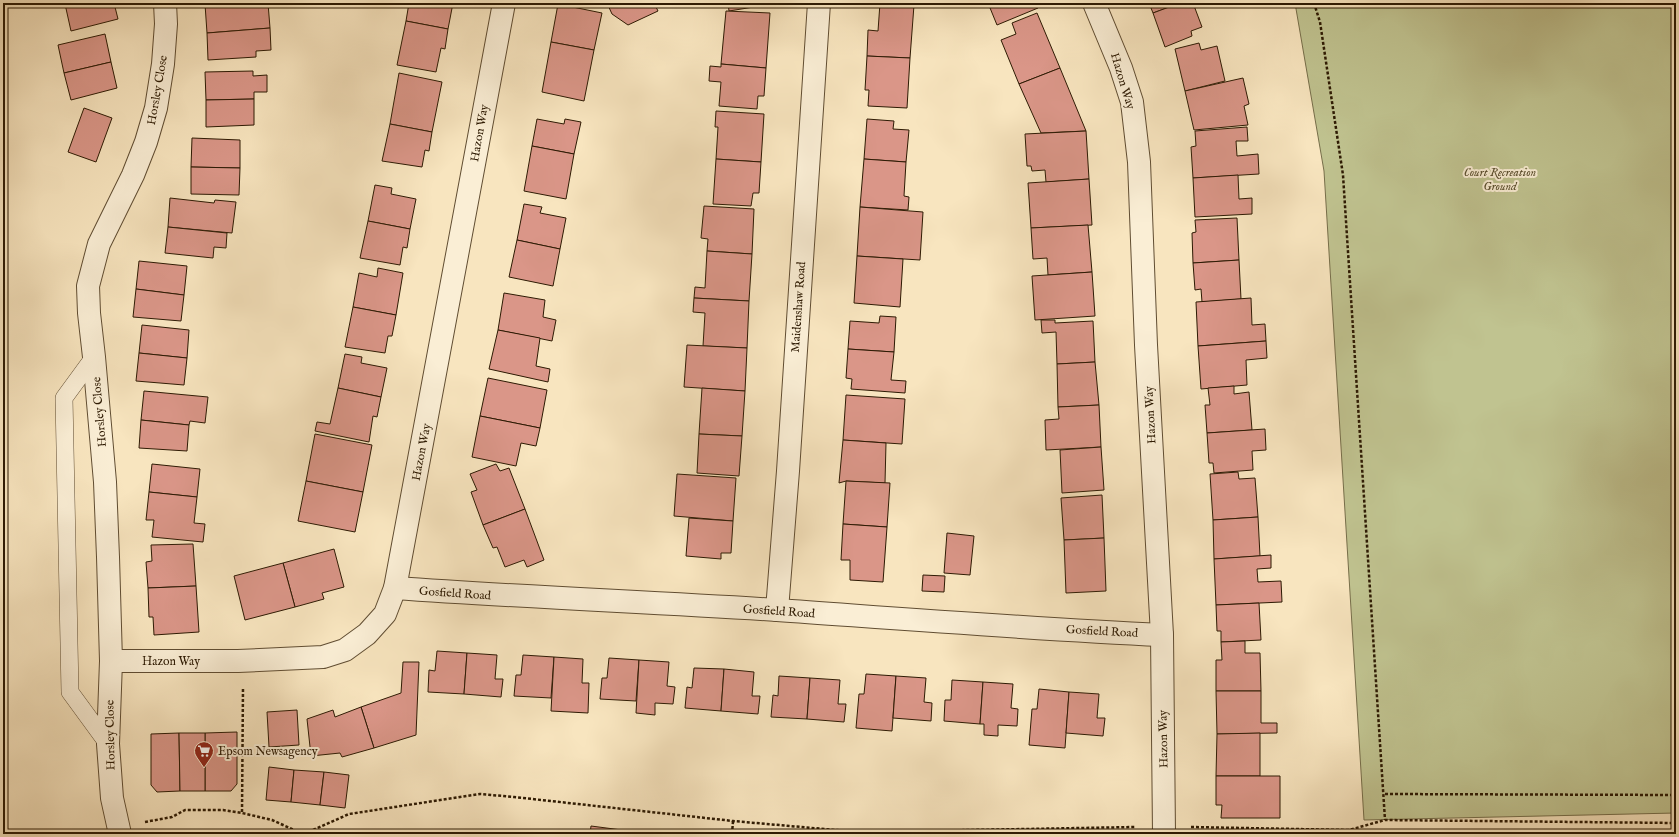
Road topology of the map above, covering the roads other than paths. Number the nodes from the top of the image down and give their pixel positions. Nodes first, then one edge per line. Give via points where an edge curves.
1 (165, 3) edge
2 (504, 3) edge
3 (819, 3) edge
4 (1094, 3) edge
5 (94, 357) junction
6 (395, 588) junction
7 (777, 610) junction
8 (1162, 635) junction
9 (111, 661) junction
10 (108, 744) junction
11 (120, 834) edge
12 (1164, 834) edge

1 - 5 street, Horsley Close via 166,24 156,108 134,175 99,244 88,286 88,313
2 - 6 street, Hazon Way
3 - 7 street, Maidenshaw Road
4 - 8 street, Hazon Way via 1132,102 1137,147
5 - 9 street, Horsley Close via 105,482
5 - 10 lane via 64,398 70,692
6 - 7 street, Gosfield Road
6 - 9 street, Hazon Way via 385,614 367,634 345,650 323,657 243,661
7 - 8 street, Gosfield Road
8 - 12 street, Hazon Way
9 - 10 street, Horsley Close
10 - 11 street, Horsley Close via 112,798

